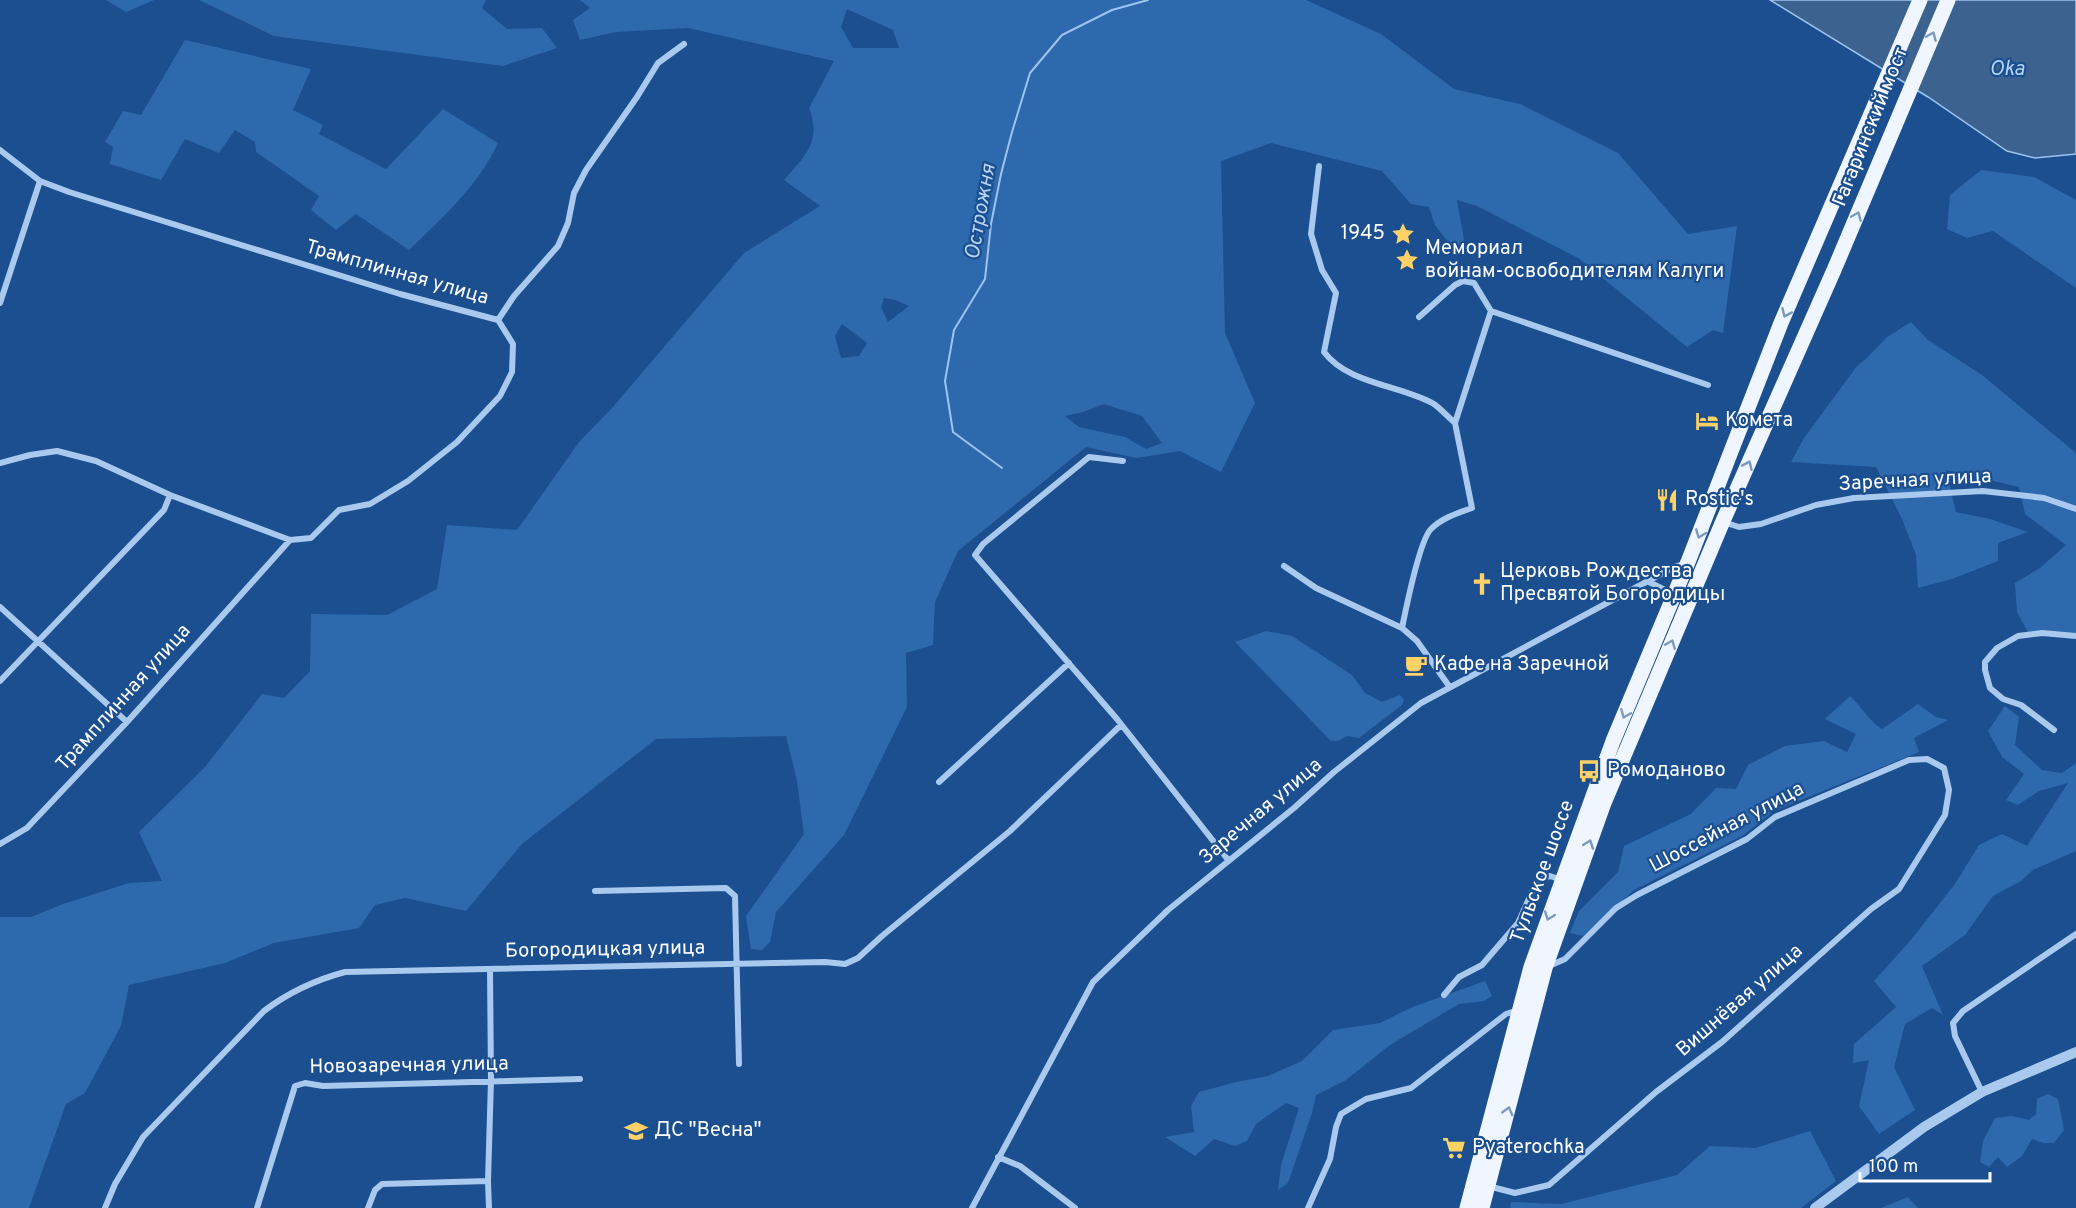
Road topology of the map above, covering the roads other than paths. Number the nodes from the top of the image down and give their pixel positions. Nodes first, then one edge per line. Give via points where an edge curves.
1 (1920, 0) edge
2 (1948, 0) edge
3 (684, 44) dead end
4 (0, 150) edge
5 (1319, 166) dead end
6 (40, 181) junction
7 (1810, 260) joint
8 (1834, 270) joint
9 (0, 303) edge
10 (1491, 311) junction
11 (1419, 316) dead end
12 (498, 320) junction
13 (1708, 385) dead end
14 (1455, 423) junction
15 (1123, 461) dead end
16 (0, 463) edge
17 (170, 495) junction
18 (2076, 509) edge
19 (1723, 521) junction
20 (290, 540) junction
21 (1688, 562) junction
22 (1284, 566) dead end
23 (1649, 582) junction
24 (1671, 606) junction
25 (0, 607) edge
26 (1402, 628) junction
27 (2076, 636) edge
28 (38, 641) junction
29 (1069, 663) junction
30 (0, 681) edge
31 (1449, 686) junction
32 (127, 722) junction
33 (1121, 725) junction
34 (2054, 730) dead end
35 (1944, 768) joint
36 (939, 782) dead end
37 (0, 844) edge
38 (1229, 861) junction
39 (1562, 880) junction
40 (595, 891) dead end
41 (2076, 934) edge
42 (737, 964) junction
43 (1545, 968) junction
44 (490, 969) junction
45 (1444, 995) dead end
46 (1519, 1010) junction
47 (2076, 1052) edge
48 (739, 1064) dead end
49 (580, 1079) dead end
50 (491, 1080) junction
51 (1982, 1092) junction
52 (998, 1157) junction
53 (488, 1181) junction
54 (1487, 1186) junction
55 (105, 1208) edge
56 (257, 1208) edge
57 (369, 1208) edge
58 (489, 1208) edge
59 (972, 1208) edge
60 (1075, 1208) edge
61 (1308, 1208) edge
62 (1467, 1208) edge
63 (1482, 1208) edge
64 (1815, 1208) edge

1 - 7 main road, Гагаринский мост
8 -> 2 main road, Гагаринский мост
3 - 12 street via 658,63 586,170 574,193 558,246
4 - 6 street, Трамплинная улица
5 - 14 street via 1311,234 1322,270 1336,293 1324,352 1332,363 1348,372 1434,405
6 - 9 street
6 - 12 street, Трамплинная улица via 400,294
7 -> 21 main road, Тульское шоссе
19 -> 8 main road, Тульское шоссе
10 - 11 street via 1474,283 1463,281
10 - 13 street
10 - 14 street
12 - 20 street, Трамплинная улица via 513,344 512,372 500,396 457,441 408,481 370,504 339,510 311,537
14 - 26 street via 1472,508 1429,530 1416,565
15 - 29 street via 1089,457 983,544 975,555
16 - 17 street via 57,451 96,461
17 - 20 street
17 - 28 street via 164,510
18 - 19 street, Заречная улица via 2044,498 1983,491 1854,498 1816,505 1761,524 1739,527
43 -> 19 main road, Тульское шоссе via 1604,803
20 - 32 street, Трамплинная улица
21 - 23 street, Заречная улица
21 - 24 main road, Тульское шоссе
22 - 26 street via 1316,588
23 - 24 street via 1666,591
23 - 31 street, Заречная улица
24 -> 39 main road, Тульское шоссе via 1613,741
25 - 28 street
26 - 31 street via 1417,641
27 - 34 street via 2018,636 1997,648 1985,662 1990,688
28 - 30 street
28 - 32 street
29 - 33 street
29 - 36 street
31 - 38 street, Заречная улица via 1421,703 1334,772
32 - 37 street, Трамплинная улица via 27,828
33 - 38 street
33 - 42 street, Богородицкая улица via 1010,831 858,958 844,964
35 - 43 street, Шоссейная улица via 1927,759 1909,760 1775,817 1747,839 1637,894 1616,908 1565,959
35 - 54 street, Вишнёвая улица via 1949,790 1945,815 1899,889 1549,1185 1515,1193
38 - 52 street, Заречная улица via 1168,910 1093,982
39 - 45 street via 1550,876 1537,881 1518,923 1482,965 1459,977
39 -> 46 main road, Тульское шоссе
40 - 42 street via 726,888 735,896
41 - 51 street via 1963,1011 1953,1023 1955,1036
42 - 44 street, Богородицкая улица
42 - 48 street
54 -> 43 main road, Тульское шоссе
44 - 50 street
44 - 55 street, Богородицкая улица via 345,972 321,978 280,999 143,1137
46 - 61 street via 1506,1014 1411,1088 1366,1099 1341,1114 1330,1159
46 - 62 main road, Тульское шоссе
47 - 51 street
49 - 50 street, Новозаречная улица
50 - 53 street
50 - 56 street, Новозаречная улица via 296,1086
51 - 64 street via 1924,1127
52 - 59 street, Заречная улица
52 - 60 street via 1020,1166
53 - 57 street via 382,1184 375,1190
53 - 58 street
54 - 63 main road, Тульское шоссе

